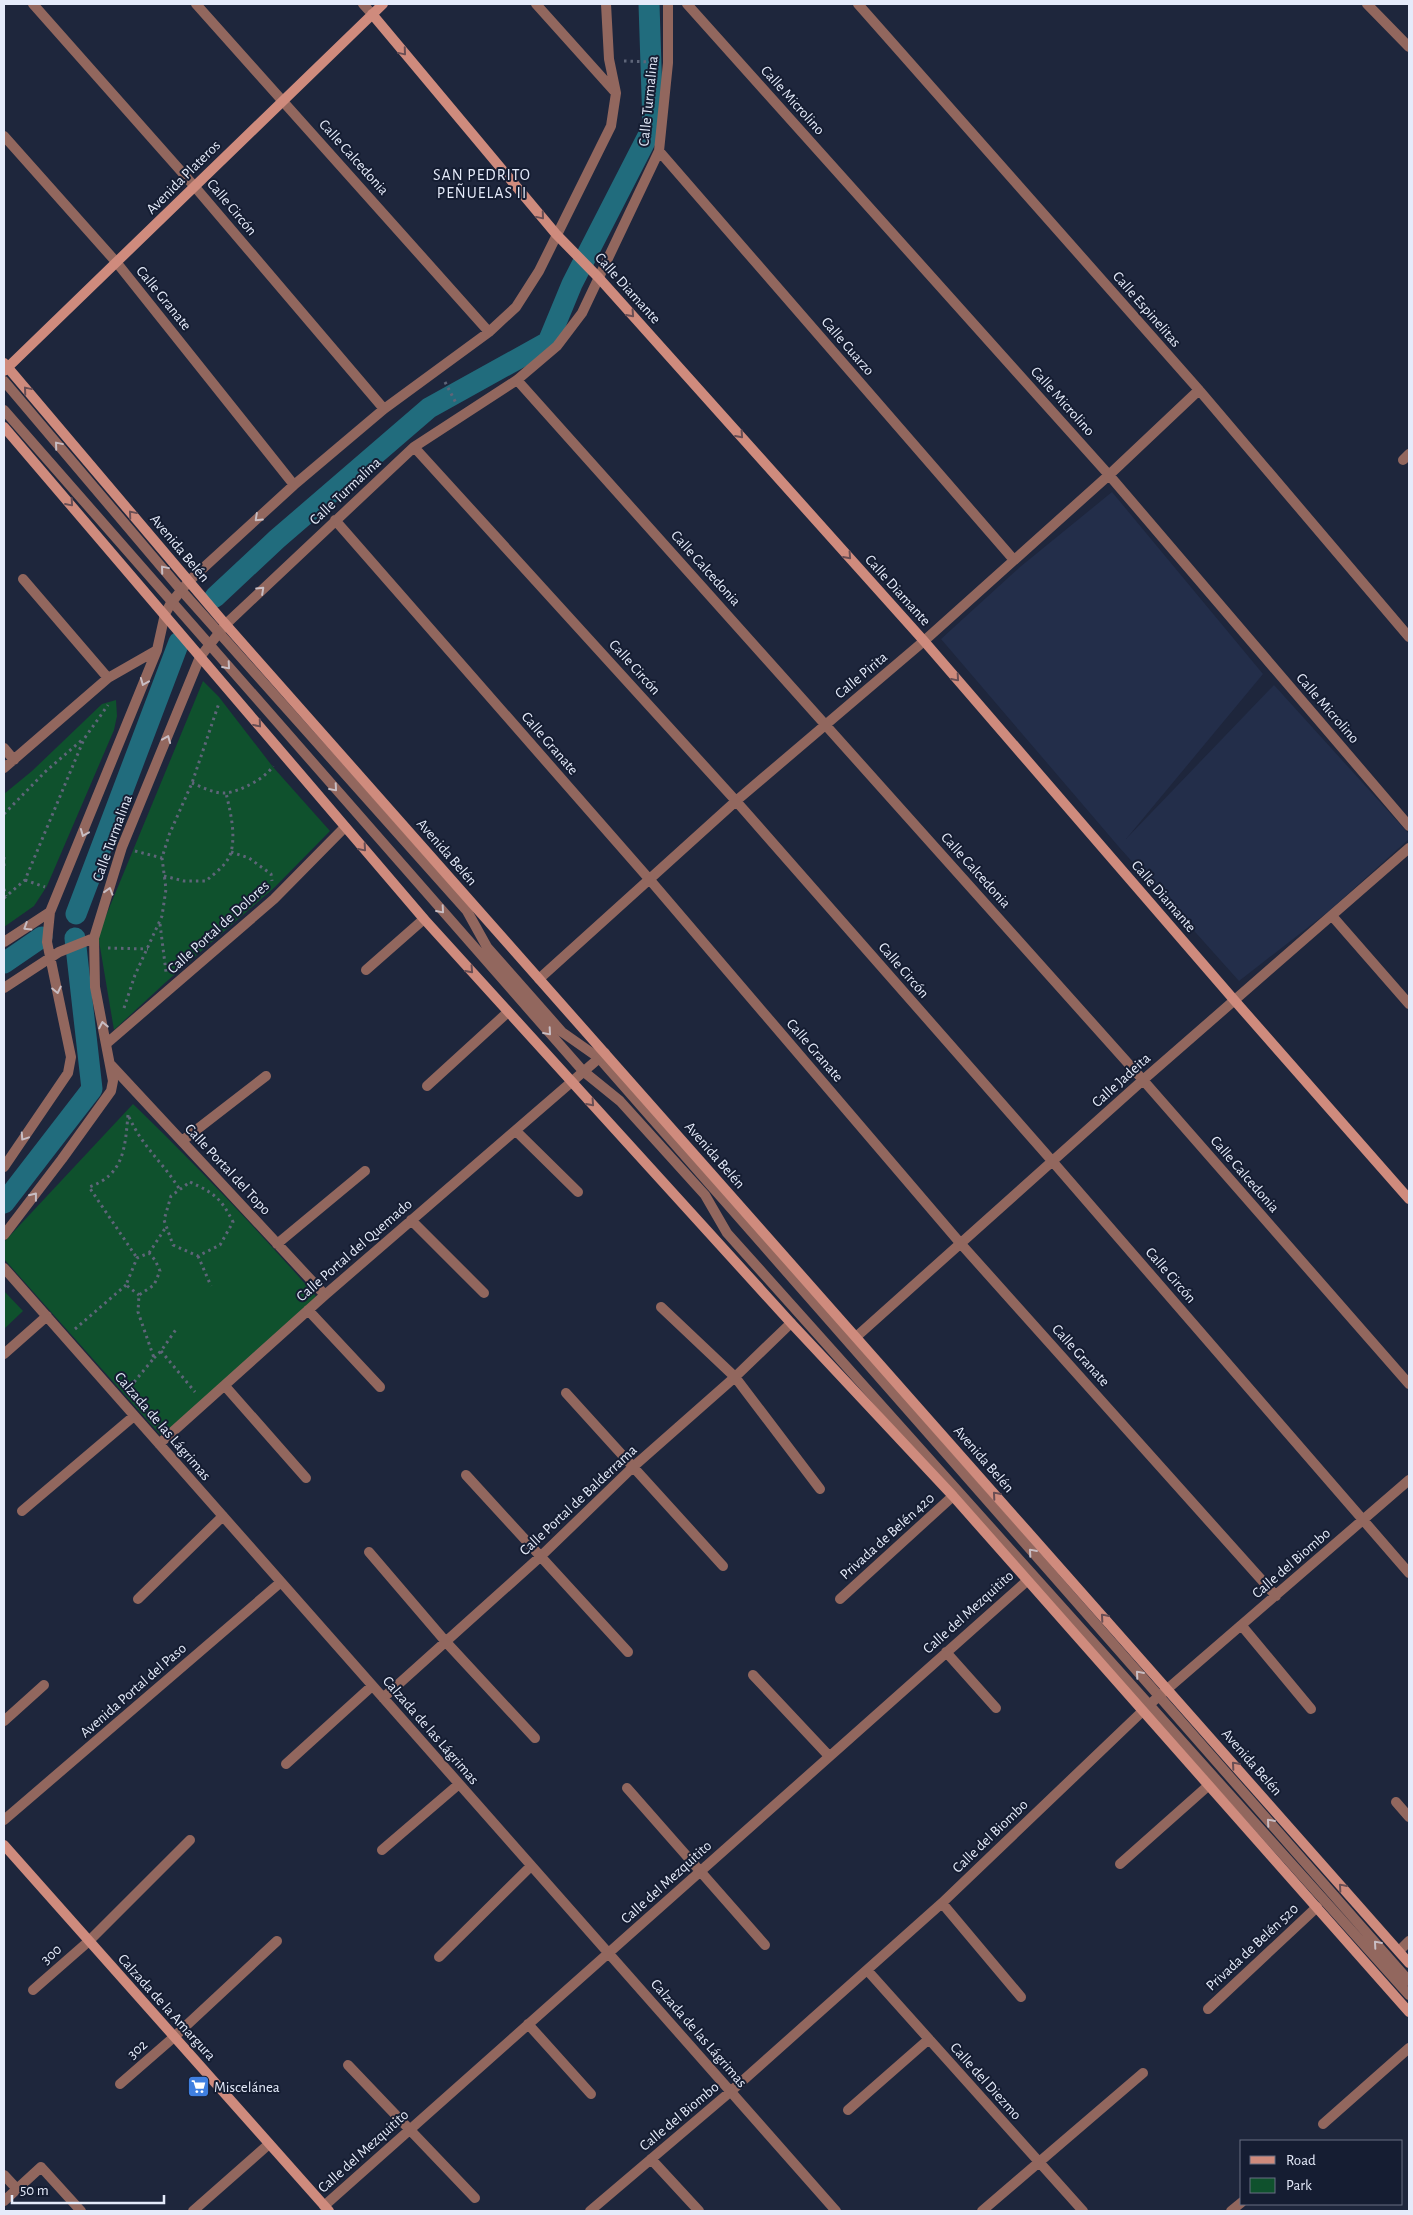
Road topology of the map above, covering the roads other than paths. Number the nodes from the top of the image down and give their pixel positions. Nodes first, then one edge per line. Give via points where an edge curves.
1 (33, 4) edge
2 (196, 4) edge
3 (363, 4) edge
4 (383, 4) edge
5 (536, 4) edge
6 (606, 4) edge
7 (668, 4) edge
8 (687, 4) edge
9 (858, 4) edge
10 (1367, 4) edge
11 (372, 14) junction
12 (1409, 47) edge
13 (616, 93) junction
14 (283, 100) junction
15 (4, 136) edge
16 (659, 151) junction
17 (195, 187) junction
18 (556, 234) junction
19 (117, 263) junction
20 (599, 278) junction
21 (490, 332) junction
22 (5, 367) edge
23 (517, 380) junction
24 (4, 381) edge
25 (1199, 390) junction
26 (384, 409) junction
27 (4, 410) edge
28 (4, 427) edge
29 (414, 447) junction
30 (1109, 475) junction
31 (294, 485) junction
32 (335, 520) junction
33 (1014, 560) junction
34 (24, 579) dead end
35 (189, 581) junction
36 (182, 590) junction
37 (171, 603) junction
38 (165, 614) junction
39 (226, 624) junction
40 (219, 632) junction
41 (1409, 637) edge
42 (924, 641) junction
43 (208, 645) junction
44 (157, 650) junction
45 (200, 657) junction
46 (108, 678) junction
47 (826, 724) junction
48 (4, 748) edge
49 (14, 760) junction
50 (4, 768) edge
51 (736, 801) junction
52 (1409, 826) edge
53 (345, 827) junction
54 (1409, 848) edge
55 (650, 880) junction
56 (50, 912) junction
57 (1333, 917) junction
58 (424, 919) junction
59 (4, 942) edge
60 (95, 942) junction
61 (49, 957) junction
62 (366, 970) dead end
63 (539, 979) junction
64 (4, 988) edge
65 (1235, 1001) junction
66 (1409, 1004) edge
67 (508, 1012) junction
68 (106, 1044) junction
69 (602, 1056) junction
70 (110, 1064) junction
71 (583, 1070) junction
72 (266, 1076) dead end
73 (1143, 1080) junction
74 (571, 1081) junction
75 (427, 1086) dead end
76 (516, 1131) junction
77 (182, 1142) junction
78 (1054, 1162) junction
79 (4, 1167) edge
80 (365, 1171) dead end
81 (578, 1192) dead end
82 (1409, 1199) edge
83 (411, 1220) junction
84 (4, 1235) edge
85 (277, 1244) junction
86 (961, 1244) junction
87 (4, 1268) edge
88 (484, 1293) dead end
89 (325, 1295) junction
90 (661, 1307) dead end
91 (308, 1310) junction
92 (46, 1316) junction
93 (791, 1323) junction
94 (856, 1337) junction
95 (4, 1354) edge
96 (735, 1377) junction
97 (1409, 1384) edge
98 (225, 1386) junction
99 (380, 1387) dead end
100 (566, 1393) dead end
101 (134, 1416) junction
102 (160, 1444) junction
103 (633, 1468) junction
104 (466, 1475) dead end
105 (306, 1478) dead end
106 (1409, 1480) edge
107 (820, 1489) dead end
108 (953, 1496) junction
109 (22, 1511) dead end
110 (222, 1516) junction
111 (1363, 1520) junction
112 (369, 1552) dead end
113 (542, 1556) junction
114 (723, 1566) dead end
115 (1409, 1573) edge
116 (1028, 1580) junction
117 (281, 1582) junction
118 (1276, 1596) junction
119 (138, 1599) dead end
120 (840, 1599) dead end
121 (1242, 1626) junction
122 (446, 1642) junction
123 (628, 1652) dead end
124 (946, 1652) junction
125 (753, 1675) dead end
126 (44, 1685) dead end
127 (372, 1686) junction
128 (1164, 1693) junction
129 (383, 1698) junction
130 (996, 1708) dead end
131 (1146, 1708) junction
132 (1311, 1709) dead end
133 (4, 1720) edge
134 (535, 1738) dead end
135 (830, 1756) junction
136 (286, 1764) dead end
137 (458, 1784) junction
138 (1209, 1785) junction
139 (627, 1788) dead end
140 (1396, 1802) dead end
141 (1409, 1817) edge
142 (4, 1820) edge
143 (190, 1840) dead end
144 (4, 1845) edge
145 (382, 1850) dead end
146 (1120, 1864) dead end
147 (531, 1866) junction
148 (701, 1871) junction
149 (942, 1903) junction
150 (1317, 1907) junction
151 (89, 1941) junction
152 (277, 1941) dead end
153 (1409, 1941) edge
154 (765, 1944) dead end
155 (1399, 1951) junction
156 (608, 1953) junction
157 (439, 1957) dead end
158 (1409, 1963) edge
159 (867, 1970) junction
160 (1409, 1981) edge
161 (33, 1990) dead end
162 (1409, 1995) edge
163 (1021, 1997) dead end
164 (1208, 2008) dead end
165 (1409, 2012) edge
166 (528, 2024) junction
167 (174, 2037) junction
168 (929, 2040) junction
169 (1409, 2048) edge
170 (348, 2065) dead end
171 (1143, 2073) dead end
172 (120, 2084) dead end
173 (730, 2092) junction
174 (591, 2094) dead end
175 (848, 2110) dead end
176 (1324, 2124) dead end
177 (410, 2129) junction
178 (269, 2144) junction
179 (651, 2159) junction
180 (1039, 2162) junction
181 (4, 2175) edge
182 (17, 2189) junction
183 (475, 2198) dead end
184 (4, 2201) edge
185 (326, 2208) edge
186 (81, 2211) edge
187 (193, 2211) edge
188 (590, 2211) edge
189 (699, 2211) edge
190 (836, 2211) edge
191 (982, 2211) edge
192 (1083, 2211) edge

1 - 17 street, Calle Circón
2 - 14 street, Calle Calcedonia
3 - 11 street, Calle Diamante
4 - 11 main road, Avenida Plateros
5 - 13 street
6 - 13 street, Calle Turmalina via 609,59
7 - 16 street, Calle Turmalina via 668,63
8 - 30 street, Calle Microlino
9 - 25 street, Calle Espinelitas
10 - 12 street
11 - 14 main road, Avenida Plateros
11 -> 18 main road, Calle Diamante
13 - 18 street, Calle Turmalina via 611,126
14 - 17 main road, Avenida Plateros
14 - 21 street, Calle Calcedonia
15 - 19 street, Calle Granate
16 - 20 street, Calle Turmalina
16 - 33 street, Calle Cuarzo
17 - 19 main road, Avenida Plateros
17 - 26 street, Calle Circón
18 - 20 main road, Calle Diamante
18 - 21 street, Calle Turmalina via 539,271 516,307
19 - 22 main road, Avenida Plateros
19 - 31 street, Calle Granate
20 - 23 street, Calle Turmalina via 582,313 557,346
20 -> 42 main road, Calle Diamante
21 - 26 street, Calle Turmalina
35 -> 22 main road, Avenida Belén
23 - 29 street, Calle Turmalina
23 - 47 street, Calle Calcedonia
36 -> 24 street
25 - 30 street, Calle Pirita
25 - 41 street, Calle Espinelitas
26 - 31 street, Calle Turmalina
27 - 37 street
28 -> 38 main road
29 - 32 street, Calle Turmalina
29 - 51 street, Calle Circón
30 - 33 street, Calle Pirita
30 - 52 street, Calle Microlino
31 -> 35 street, Calle Turmalina
39 -> 32 street, Calle Turmalina
32 - 55 street, Calle Granate
33 - 42 street, Calle Pirita
34 - 46 street
35 - 36 street, Calle Turmalina
35 - 39 main road, Avenida Belén
36 - 37 street, Calle Turmalina
36 - 40 street
37 - 38 street, Calle Turmalina
37 - 43 street
38 - 44 street, Calle Turmalina
38 - 45 main road
39 - 40 street, Calle Turmalina
39 - 63 main road, Avenida Belén
40 - 43 street, Calle Turmalina
40 - 69 street via 467,911 487,947 562,1032
42 - 47 street, Calle Pirita
42 -> 65 main road, Calle Diamante
43 - 45 street, Calle Turmalina
43 -> 71 street
44 - 46 street
44 -> 56 street, Calle Turmalina
45 -> 53 main road
60 -> 45 street, Calle Turmalina via 122,848
46 - 49 street
47 - 51 street, Calle Pirita
47 - 73 street, Calle Calcedonia
48 - 49 street
49 - 50 street
51 - 55 street, Calle Pirita
51 - 78 street, Calle Circón
53 -> 58 main road
53 - 68 street, Calle Portal de Dolores via 274,899
54 - 57 street, Calle Jadeita
55 - 63 street, Calle Pirita
55 - 86 street, Calle Granate
56 -> 59 street
56 - 61 street, Calle Turmalina
57 - 65 street, Calle Jadeita
57 - 66 street
58 - 62 street
58 -> 67 main road
60 - 61 street
68 -> 60 street, Calle Turmalina via 95,987
61 - 64 street
61 -> 79 street, Calle Turmalina via 71,1057 68,1073
63 - 69 main road, Avenida Belén
65 - 73 street, Calle Jadeita
65 - 82 main road, Calle Diamante
67 - 74 main road
67 - 75 street
68 - 70 street, Calle Turmalina
69 - 71 street, Calle Portal del Quemado
69 - 94 main road, Avenida Belén
128 -> 69 street
70 - 77 street, Calle Portal del Topo
84 -> 70 street, Calle Turmalina via 104,1103 113,1081
71 - 74 street, Calle Portal del Quemado
71 - 131 street via 620,1101 705,1195 727,1233
72 - 77 street
73 - 78 street, Calle Jadeita
73 - 97 street, Calle Calcedonia
74 - 76 street, Calle Portal del Quemado
74 -> 93 main road
76 - 81 street
76 - 83 street, Calle Portal del Quemado
77 - 85 street, Calle Portal del Topo
78 - 86 street, Calle Jadeita
78 - 111 street, Calle Circón
80 - 85 street
83 - 88 street
83 - 89 street, Calle Portal del Quemado
85 - 89 street, Calle Portal del Topo
86 - 94 street, Calle Jadeita
86 - 118 street, Calle Granate
87 - 92 street, Calzada de las Lágrimas
89 - 91 street, Calle Portal del Quemado
90 - 96 street
91 - 98 street, Calle Portal del Quemado
91 - 99 street
92 - 95 street
92 - 101 street, Calzada de las Lágrimas
93 - 96 street, Calle Portal de Balderrama
93 - 108 main road
128 -> 94 main road, Avenida Belén
96 - 103 street, Calle Portal de Balderrama
96 - 107 street
98 - 102 street, Calle Portal del Quemado
98 - 105 street
100 - 103 street
101 - 102 street, Calzada de las Lágrimas
101 - 109 street
102 - 110 street, Calzada de las Lágrimas
103 - 113 street, Calle Portal de Balderrama
103 - 114 street
104 - 113 street
106 - 111 street, Calle del Biombo
108 - 116 main road
108 - 120 street, Privada de Belén 420
110 - 117 street, Calzada de las Lágrimas
110 - 119 street
111 - 115 street, Calle Circón
111 - 118 street, Calle del Biombo
112 - 122 street
113 - 122 street, Calle Portal de Balderrama
113 - 123 street
116 - 124 street, Calle del Mezquitito
116 - 131 main road
117 - 127 street, Calzada de las Lágrimas
117 - 142 street, Avenida Portal del Paso
118 - 121 street, Calle del Biombo
121 - 128 street, Calle del Biombo
121 - 132 street
122 - 129 street, Calle Portal de Balderrama
122 - 134 street
124 - 130 street
124 - 135 street, Calle del Mezquitito
125 - 135 street via 812,1741
126 - 133 street
127 - 129 street, Calzada de las Lágrimas
127 - 136 street
128 - 131 street, Calle del Biombo
155 -> 128 main road, Avenida Belén
160 -> 128 street
129 - 137 street, Calzada de las Lágrimas
131 - 138 main road
131 - 149 street, Calle del Biombo
131 - 162 street
135 - 148 street, Calle del Mezquitito
137 - 145 street
137 - 147 street, Calzada de las Lágrimas
138 - 146 street
138 - 150 main road
139 - 148 street
140 - 141 street
143 - 151 street, 300
144 - 151 main road, Calzada de la Amargura
147 - 156 street, Calzada de las Lágrimas
147 - 157 street
148 - 154 street
148 - 156 street, Calle del Mezquitito
149 - 159 street, Calle del Biombo
149 - 163 street
150 - 164 street, Privada de Belén 520
150 - 165 main road
151 - 161 street, 300
151 - 167 main road, Calzada de la Amargura
152 - 167 street, 302
153 - 155 street
155 - 158 main road, Avenida Belén
156 - 166 street, Calle del Mezquitito
156 - 173 street, Calzada de las Lágrimas
159 - 168 street, Calle del Diezmo
159 - 173 street, Calle del Biombo
166 - 174 street
166 - 177 street, Calle del Mezquitito
167 - 172 street, 302
167 - 178 main road, Calzada de la Amargura
168 - 175 street
168 - 180 street, Calle del Diezmo
169 - 176 street
170 - 177 street
171 - 180 street
173 - 179 street, Calle del Biombo
173 - 190 street, Calzada de las Lágrimas
177 - 183 street
177 - 185 street, Calle del Mezquitito
178 - 185 main road, Calzada de la Amargura
178 - 187 street
179 - 188 street, Calle del Biombo
179 - 189 street
180 - 191 street
180 - 192 street, Calle del Diezmo
181 - 182 street
182 - 184 street
182 - 186 street via 41,2166

